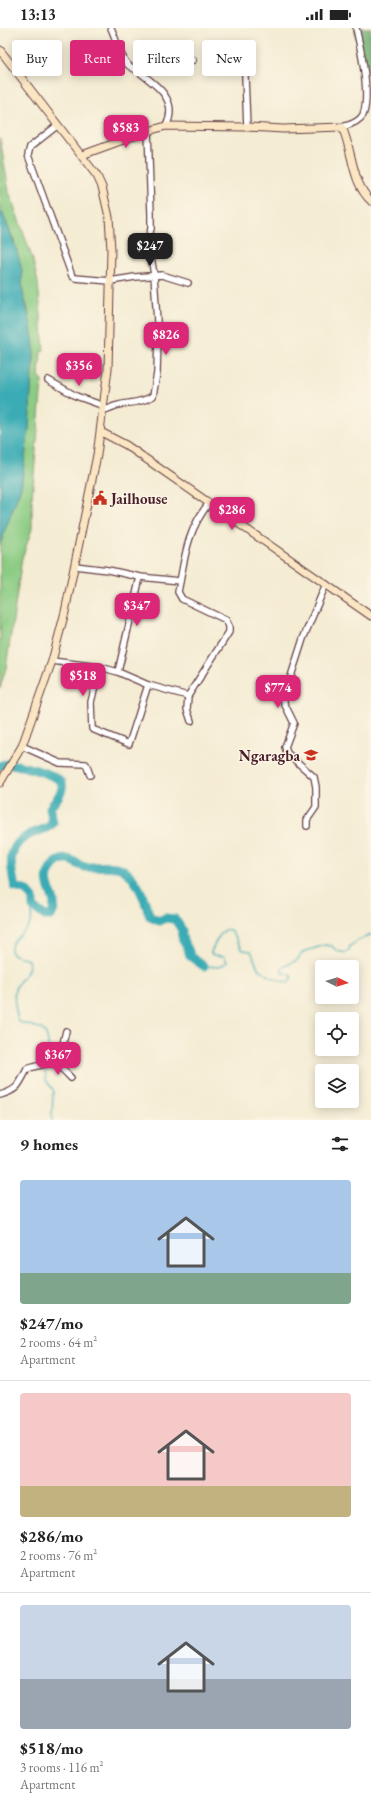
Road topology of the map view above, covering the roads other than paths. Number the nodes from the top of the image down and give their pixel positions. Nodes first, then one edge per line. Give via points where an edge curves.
1 (111, 28) edge
2 (356, 28) edge
3 (0, 50) edge
4 (133, 68) edge
5 (145, 76) edge
6 (245, 76) edge
7 (58, 125) junction
8 (166, 126) junction
9 (246, 127) junction
10 (342, 127) junction
11 (148, 131) junction
12 (82, 155) junction
13 (371, 201) edge
14 (154, 275) junction
15 (110, 281) junction
16 (188, 283) dead end
17 (48, 380) dead end
18 (104, 408) junction
19 (101, 432) junction
20 (208, 503) junction
21 (75, 566) junction
22 (140, 577) junction
23 (180, 580) junction
24 (326, 584) junction
25 (371, 616) edge
26 (52, 661) junction
27 (100, 667) junction
28 (118, 672) junction
29 (148, 685) junction
30 (188, 696) junction
31 (191, 721) dead end
32 (21, 748) junction
33 (90, 775) dead end
34 (0, 783) edge
35 (307, 826) dead end
36 (66, 1031) dead end
37 (50, 1063) junction
38 (71, 1078) dead end
39 (0, 1095) edge

1 - 4 street via 128,65
2 - 10 street via 369,91 363,115 354,123
3 - 7 main road
5 - 8 street via 166,95 171,110
6 - 9 street
7 - 12 main road
7 - 15 street via 30,147 28,155 32,168 70,273 75,278
8 - 9 main road
8 - 11 main road
9 - 10 main road
10 - 13 main road via 359,186
11 - 12 main road
11 - 14 street via 151,229 148,238
12 - 15 main road via 97,176 106,200 109,217
14 - 15 street
14 - 16 street
14 - 18 street via 158,338 157,373 153,396 139,403 116,406 109,410
15 - 18 main road via 108,369
17 - 18 street
18 - 19 main road
19 - 20 main road via 126,445
19 - 21 main road
20 - 23 street via 198,518 186,546
20 - 24 main road
21 - 22 street
21 - 26 main road
22 - 23 street
22 - 28 street
23 - 30 street via 178,592 182,599 226,620 229,626 229,632
24 - 25 main road
24 - 35 street via 303,639 284,698 294,723 285,747 287,754 314,777 316,787 316,807
26 - 27 street
26 - 32 main road
27 - 28 street
27 - 29 street via 91,702 92,729 129,744
28 - 29 street
29 - 30 street
30 - 31 street via 187,709
32 - 33 street via 60,763 86,764
32 - 34 main road
36 - 37 street via 62,1048
37 - 38 street via 61,1067
37 - 39 street via 42,1063 27,1069 14,1091

